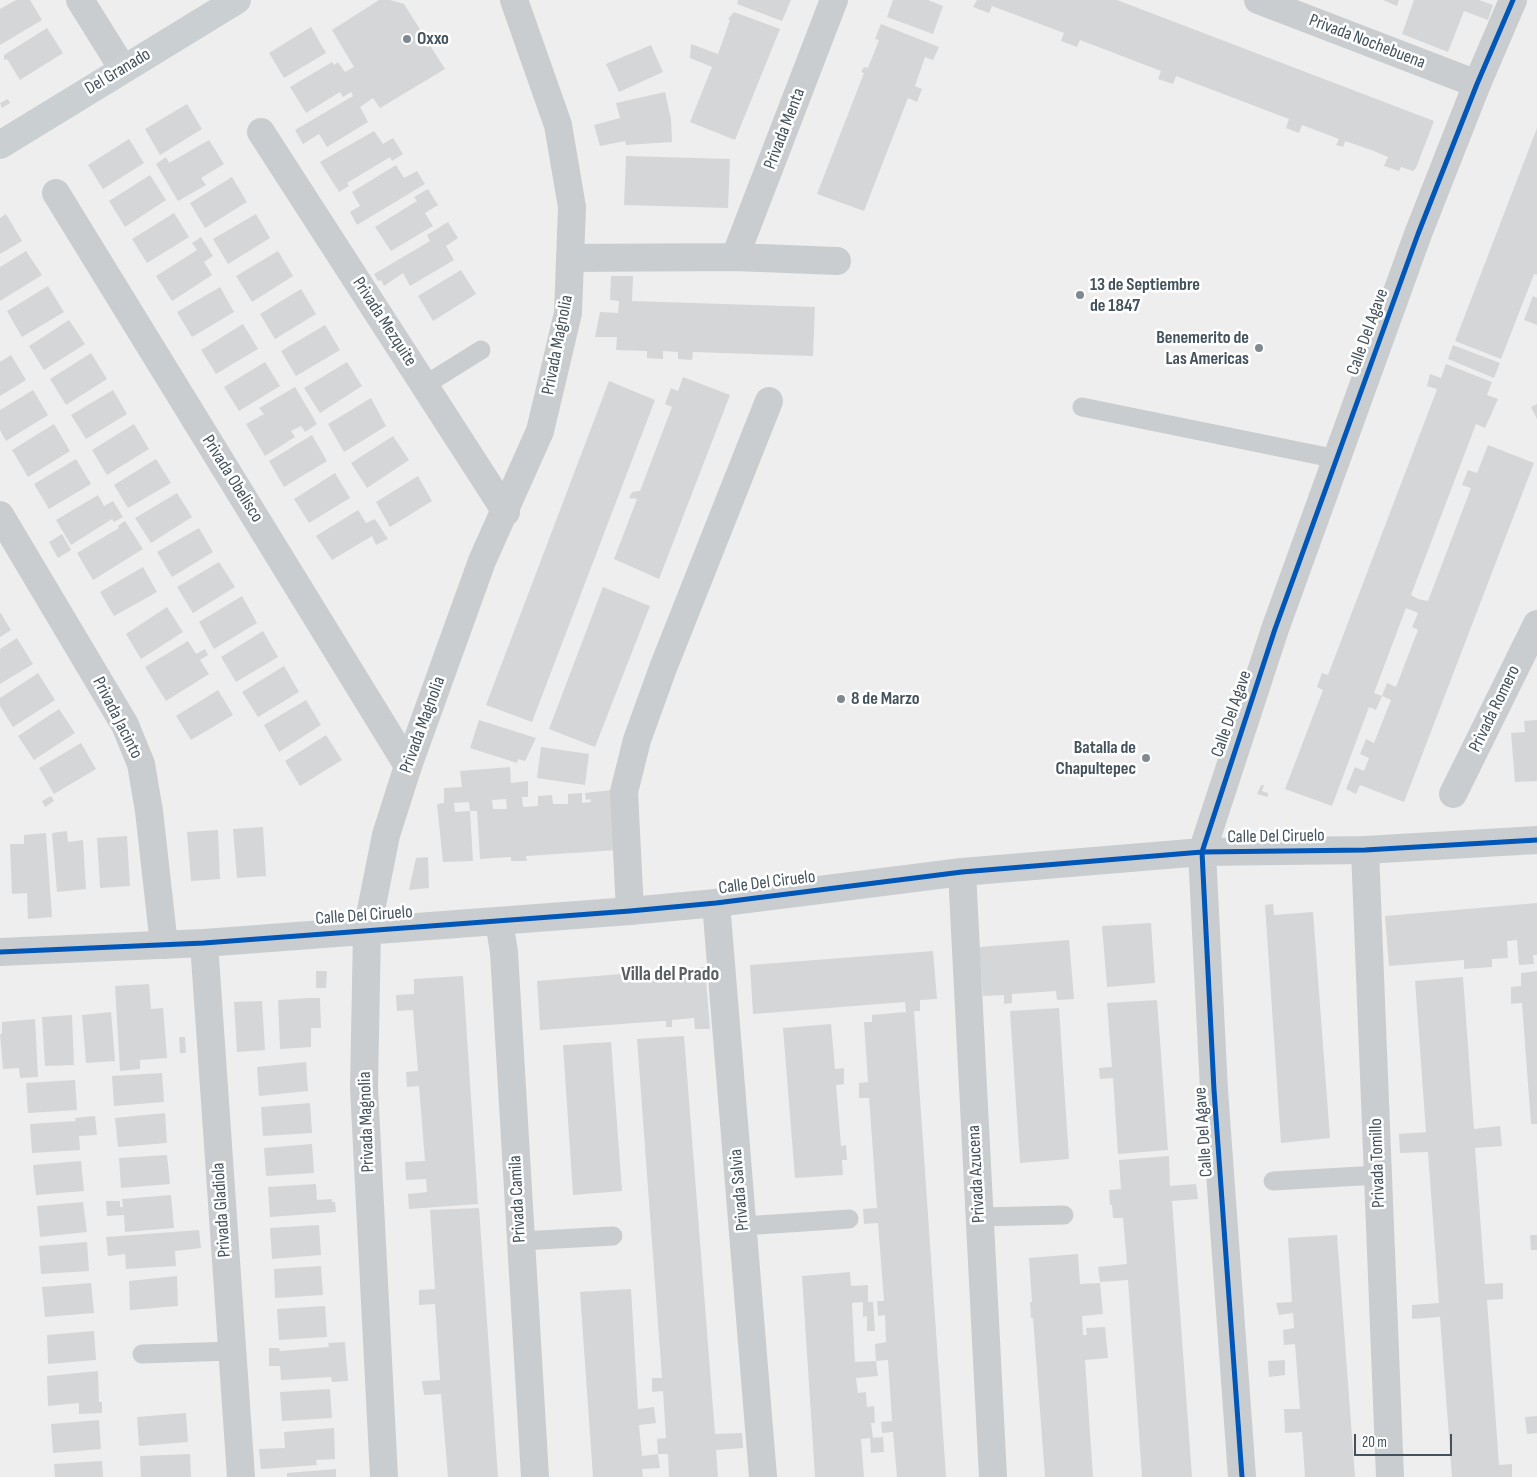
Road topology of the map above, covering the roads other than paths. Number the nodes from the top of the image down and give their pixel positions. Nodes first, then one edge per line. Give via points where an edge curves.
1 (80, 0) edge
2 (237, 0) edge
3 (514, 0) edge
4 (834, 0) edge
5 (1258, 0) edge
6 (1513, 0) edge
7 (123, 69) junction
8 (1477, 84) junction
9 (261, 132) dead end
10 (0, 145) edge
11 (56, 193) dead end
12 (735, 257) junction
13 (572, 258) junction
14 (837, 261) dead end
15 (481, 350) dead end
16 (424, 385) junction
17 (769, 401) dead end
18 (1082, 407) dead end
19 (1337, 459) junction
20 (506, 512) junction
21 (0, 515) edge
22 (1537, 624) edge
23 (408, 766) junction
24 (1453, 794) dead end
25 (1537, 840) edge
26 (1365, 850) junction
27 (1202, 852) junction
28 (962, 872) junction
29 (716, 903) junction
30 (630, 911) junction
31 (499, 921) junction
32 (367, 930) junction
33 (204, 943) junction
34 (164, 945) junction
35 (0, 952) edge
36 (1378, 1175) junction
37 (1272, 1181) dead end
38 (1064, 1214) dead end
39 (979, 1217) junction
40 (849, 1219) dead end
41 (743, 1226) junction
42 (613, 1236) dead end
43 (521, 1241) junction
44 (232, 1351) junction
45 (142, 1354) dead end
46 (241, 1477) edge
47 (384, 1477) edge
48 (534, 1477) edge
49 (764, 1477) edge
50 (993, 1477) edge
51 (1242, 1477) edge
52 (1390, 1477) edge

1 - 7 street
2 - 7 main road, Del Granado
3 - 13 street, Privada Magnolia via 558,125 572,207
4 - 12 street, Privada Menta
5 - 8 street, Privada Nochebuena
6 - 8 street, Calle Del Agave
7 - 10 main road, Del Granado
8 - 19 street, Calle Del Agave via 1418,234
9 - 16 street, Privada Mezquite
11 - 23 street, Privada Obelisco
12 - 13 street
12 - 14 street
13 - 20 street, Privada Magnolia via 568,313 540,431
15 - 16 lane
16 - 20 street, Privada Mezquite
17 - 30 street via 637,740 624,792
18 - 19 lane
19 - 27 street, Calle Del Agave via 1275,629
20 - 23 street, Privada Magnolia via 482,561
21 - 34 street, Privada Jacinto via 125,726 141,764
22 - 24 street, Privada Romero
23 - 32 street, Privada Magnolia via 386,834
25 - 26 street, Calle Del Ciruelo
26 - 27 street, Calle Del Ciruelo
26 - 36 street, Privada Tomillo
27 - 28 street, Calle Del Ciruelo
27 - 51 street, Calle Del Agave via 1214,1090
28 - 29 street, Calle Del Ciruelo
28 - 39 street, Privada Azucena
29 - 30 street, Calle Del Ciruelo
29 - 41 street, Privada Salvia
30 - 31 street, Calle Del Ciruelo
31 - 32 street, Calle Del Ciruelo
31 - 43 street, Privada Camila via 504,952
32 - 33 street, Calle Del Ciruelo
32 - 47 street, Privada Magnolia via 364,1088
33 - 34 street, Calle Del Ciruelo
33 - 44 street, Privada Gladiola
34 - 35 street, Calle Del Ciruelo
36 - 37 lane
36 - 52 street, Privada Tomillo
38 - 39 lane
39 - 50 street, Privada Azucena
40 - 41 lane
41 - 49 street, Privada Salvia
42 - 43 lane
43 - 48 street, Privada Camila
44 - 45 lane
44 - 46 street, Privada Gladiola

